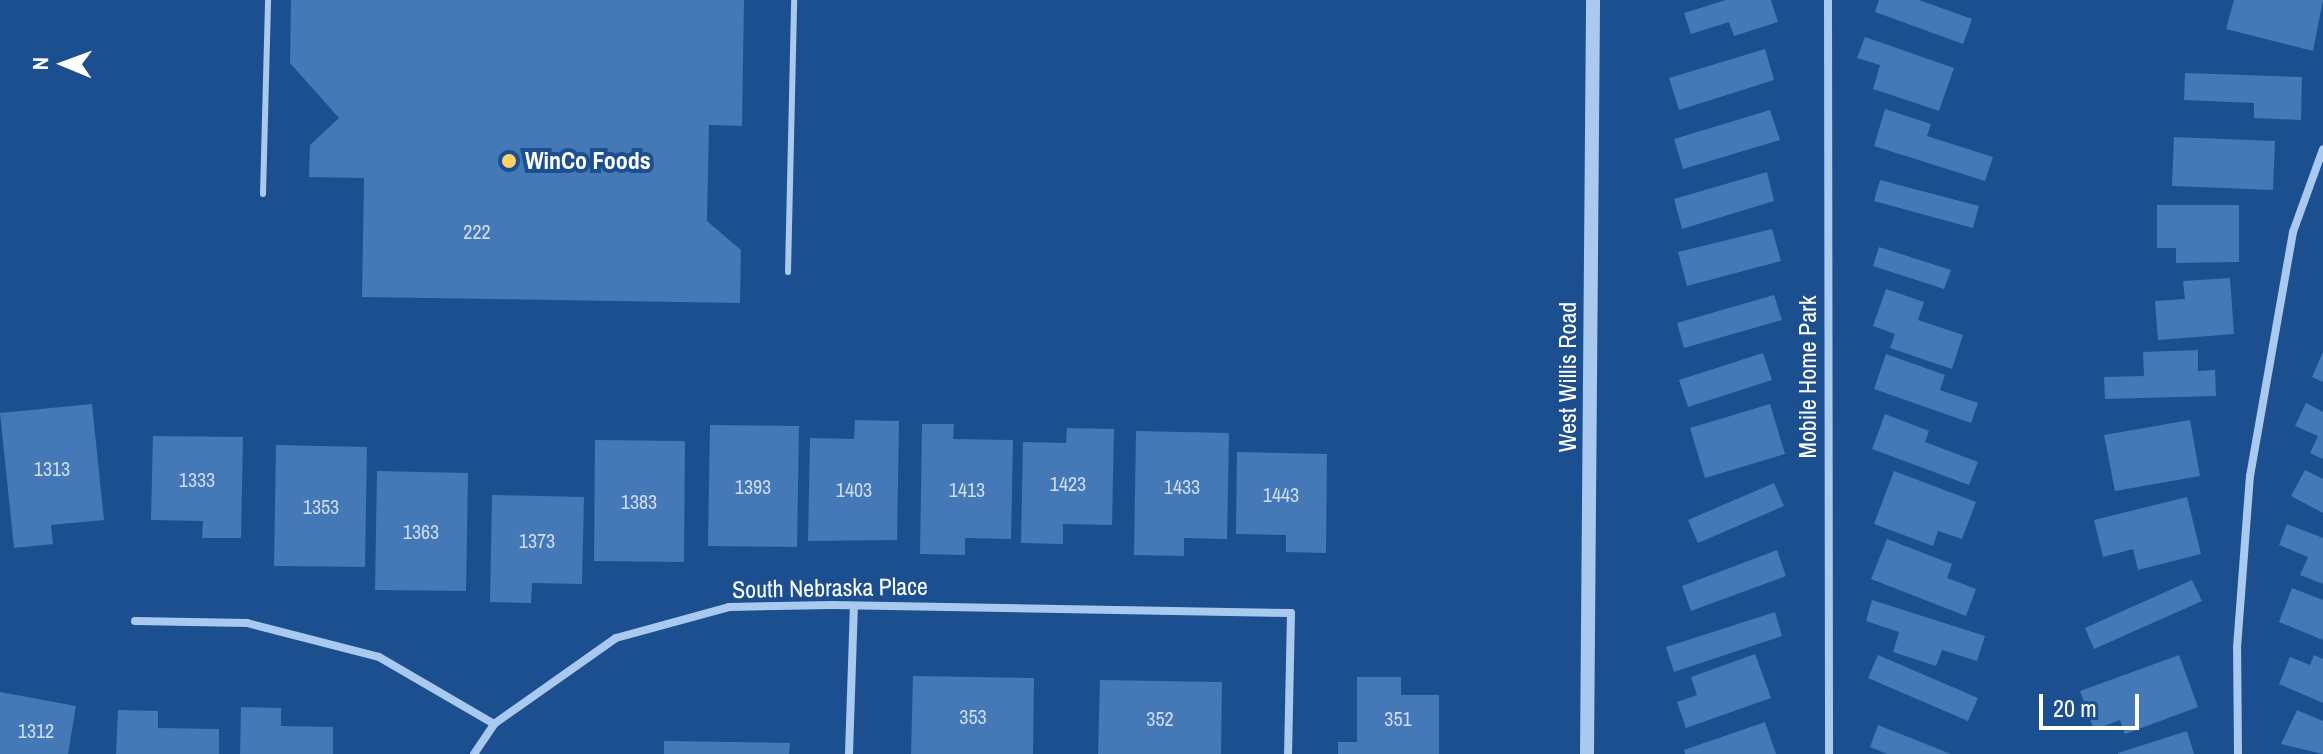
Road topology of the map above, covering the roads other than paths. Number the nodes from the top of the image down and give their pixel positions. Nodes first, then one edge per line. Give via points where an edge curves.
1 (268, 0) edge
2 (794, 0) edge
3 (1593, 0) edge
4 (1828, 0) edge
5 (2323, 149) edge
6 (263, 194) dead end
7 (788, 272) dead end
8 (854, 606) junction
9 (135, 621) dead end
10 (494, 724) junction
11 (474, 754) edge
12 (849, 754) edge
13 (1288, 754) edge
14 (1587, 754) edge
15 (1829, 754) edge
16 (2238, 754) edge

1 - 6 lane
2 - 7 lane
3 - 14 street, West Willis Road
4 - 15 street, Mobile Home Park
5 - 16 street via 2293,232 2250,476 2237,648
8 - 10 street, South Nebraska Place via 729,607 616,638
8 - 12 street
8 - 13 street, South Nebraska Place via 1291,613
9 - 10 street via 247,623 379,657
10 - 11 street

